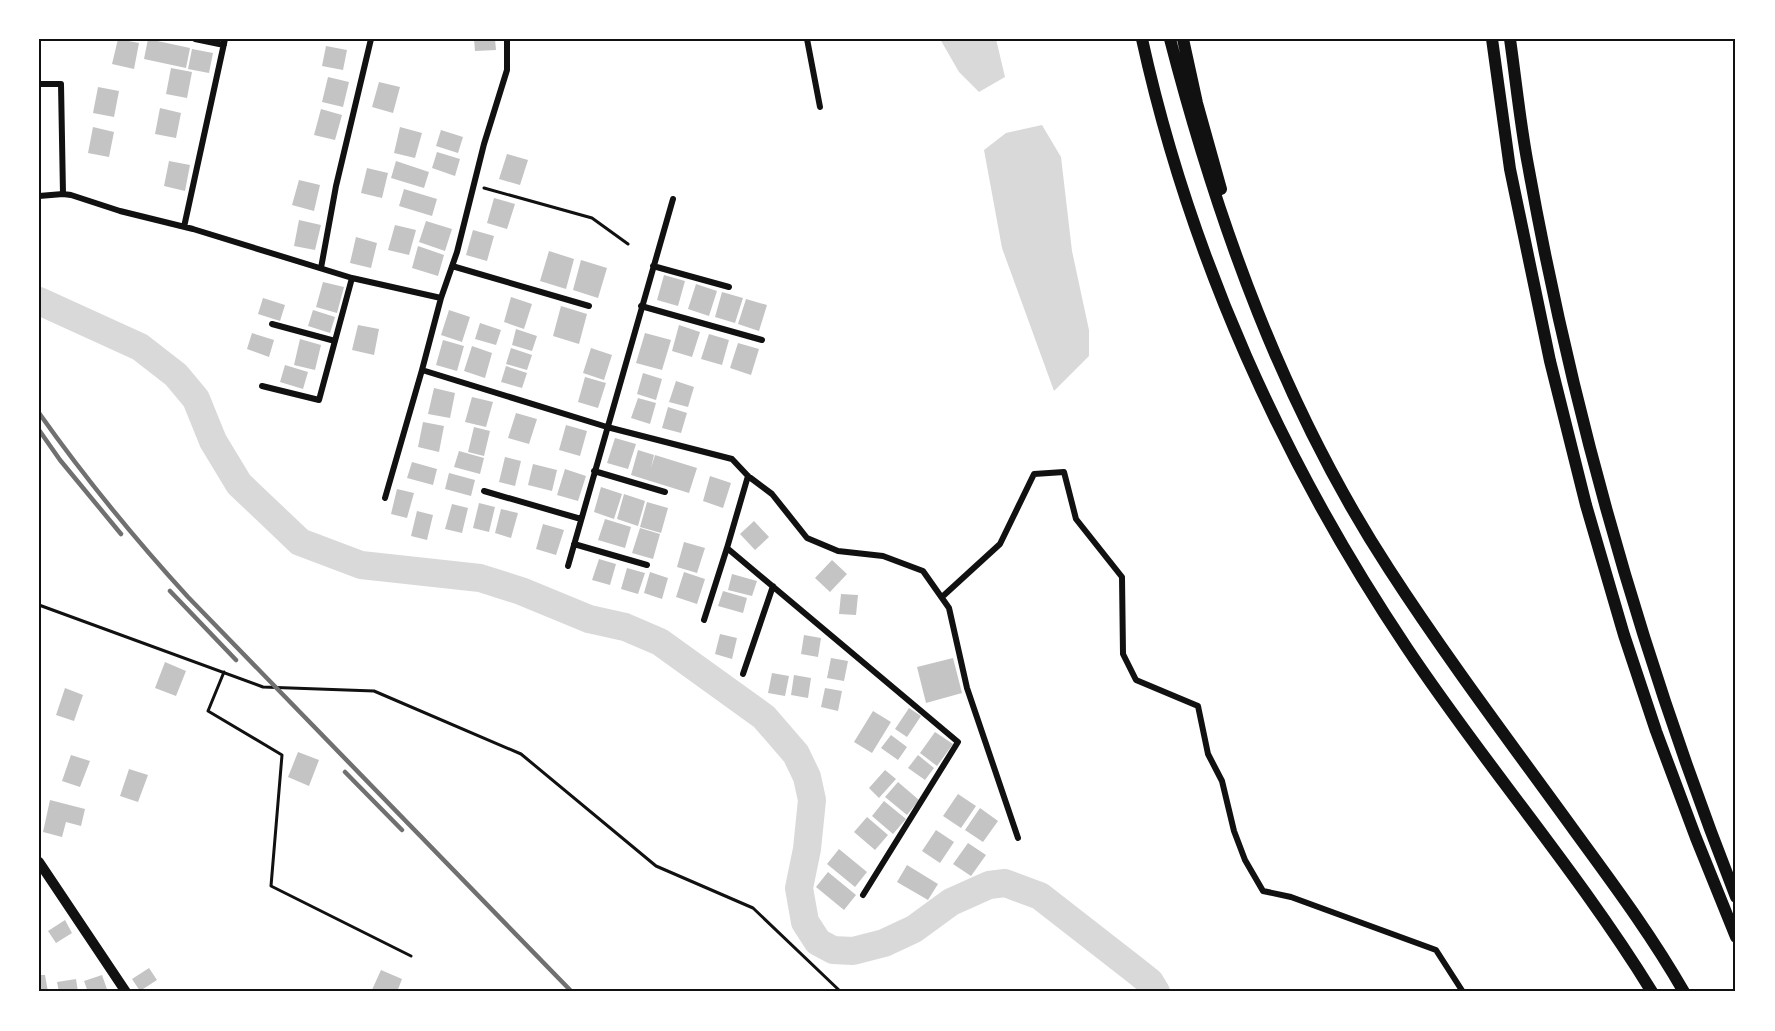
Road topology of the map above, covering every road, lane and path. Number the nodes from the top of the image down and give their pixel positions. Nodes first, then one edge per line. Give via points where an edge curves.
1 (195, 39) edge
2 (371, 39) edge
3 (507, 39) edge
4 (807, 39) edge
5 (1170, 39) edge
6 (1182, 39) edge
7 (1492, 39) edge
8 (1510, 39) edge
9 (1142, 40) edge
10 (224, 42) edge
11 (39, 84) edge
12 (820, 107) dead end
13 (474, 185) junction
14 (63, 194) junction
15 (39, 196) edge
16 (673, 199) dead end
17 (184, 227) junction
18 (628, 244) dead end
19 (452, 266) junction
20 (653, 266) junction
21 (321, 268) junction
22 (352, 278) junction
23 (729, 287) dead end
24 (441, 298) junction
25 (589, 306) dead end
26 (641, 306) junction
27 (272, 324) dead end
28 (762, 340) dead end
29 (335, 341) junction
30 (422, 370) junction
31 (262, 386) dead end
32 (1298, 407) junction
33 (607, 427) junction
34 (594, 471) junction
35 (748, 476) junction
36 (484, 491) dead end
37 (665, 492) dead end
38 (385, 498) dead end
39 (581, 519) junction
40 (574, 544) junction
41 (728, 548) junction
42 (647, 565) dead end
43 (568, 566) dead end
44 (773, 586) junction
45 (942, 597) junction
46 (39, 605) edge
47 (704, 620) dead end
48 (224, 672) junction
49 (743, 674) dead end
50 (1018, 838) dead end
51 (39, 862) edge
52 (862, 895) dead end
53 (1736, 897) edge
54 (1736, 937) edge
55 (411, 957) dead end
56 (126, 992) edge
57 (841, 992) edge
58 (1463, 992) edge
59 (1652, 992) edge
60 (1684, 992) edge

1 - 10 street
2 - 21 street
3 - 13 street via 507,70
4 - 12 street
5 - 32 highway via 1223,219
6 - 32 highway via 1229,214
7 - 54 highway via 1510,169 1550,361 1586,506 1656,731
8 - 53 highway via 1528,163 1566,356 1602,497 1670,720
9 - 59 highway via 1163,127 1223,302 1278,427 1319,506 1408,650
10 - 17 street
11 - 14 street via 61,84
13 - 18 path via 592,218
13 - 19 street
14 - 15 street
14 - 17 street
16 - 20 street
17 - 21 street
19 - 24 street
19 - 25 street
20 - 23 street
20 - 26 street
21 - 22 street
22 - 24 street
22 - 29 street
24 - 30 street
26 - 28 street
26 - 33 street
27 - 29 street
29 - 31 street via 319,400
30 - 33 street
30 - 38 street
32 - 60 highway via 1343,493 1431,633 1624,899
33 - 34 street
33 - 35 street via 732,459
34 - 37 street
34 - 39 street
35 - 41 street
35 - 45 street via 772,494 807,538 837,551 883,556 923,572
36 - 39 street
39 - 40 street
40 - 42 street
40 - 43 street
41 - 44 street
41 - 47 street
44 - 49 street
44 - 52 street via 958,742
45 - 50 street via 949,608 967,688
45 - 58 street via 1000,544 1034,474 1064,472 1076,519 1122,577 1123,654 1136,680 1198,706 1208,754 1221,781 1234,831 1263,891 1291,897 1436,950
46 - 48 path
48 - 55 path via 208,711 282,755 271,886
48 - 57 path via 263,687 374,691 520,754 656,866 753,908
51 - 56 main road

